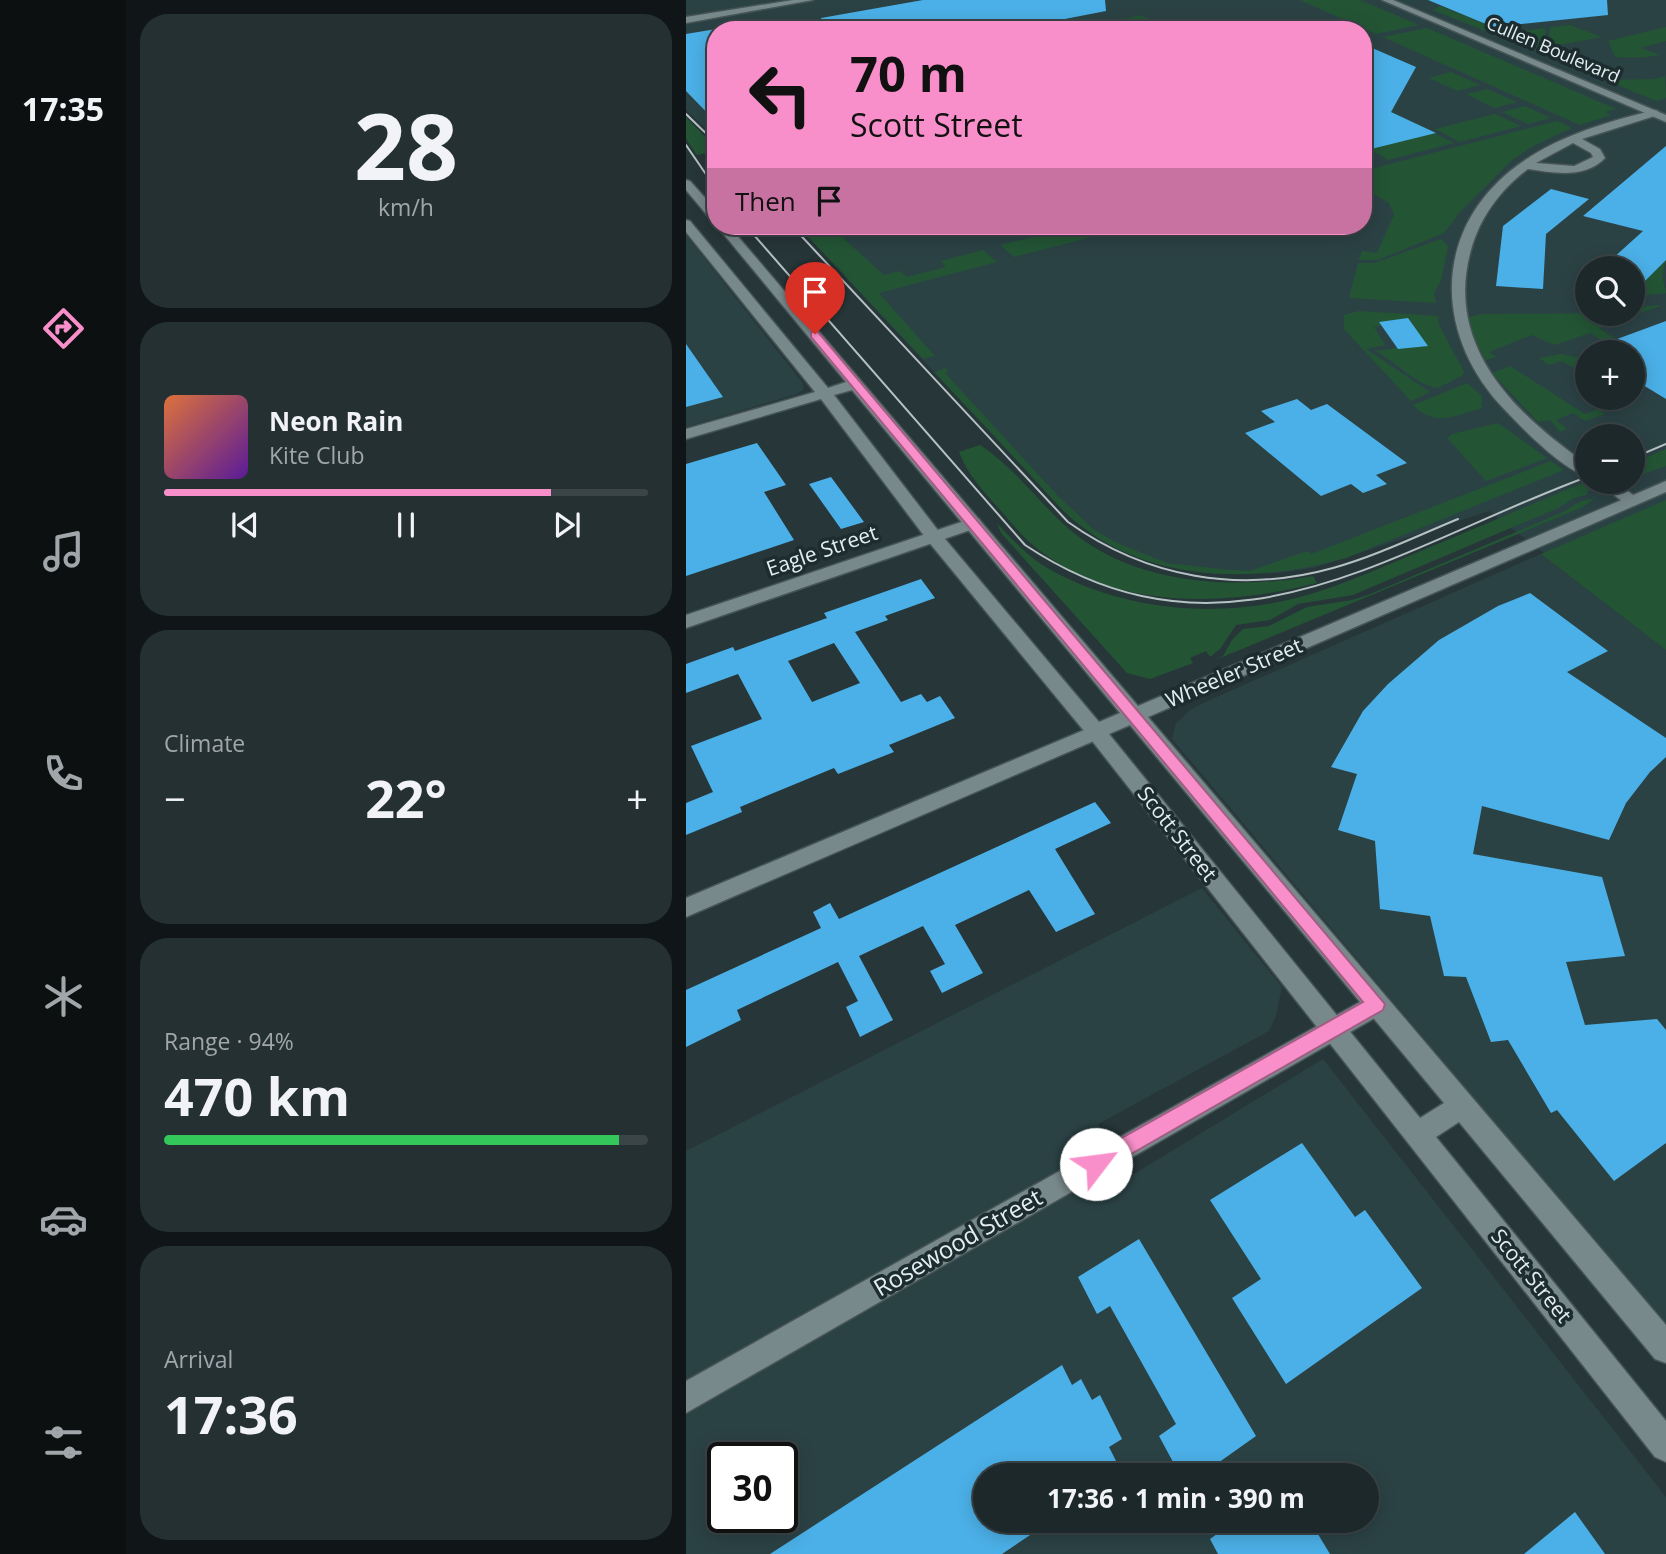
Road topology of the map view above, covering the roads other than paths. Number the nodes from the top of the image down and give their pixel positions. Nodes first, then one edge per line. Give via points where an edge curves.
1 (809, 0) edge
2 (1386, 0) edge
3 (686, 20) edge
4 (1660, 116) edge
5 (1573, 139) junction
6 (1527, 165) junction
7 (688, 188) edge
8 (707, 208) edge
9 (686, 224) edge
10 (731, 235) edge
11 (771, 283) junction
12 (740, 290) junction
13 (857, 384) junction
14 (825, 394) junction
15 (686, 434) edge
16 (1575, 462) edge
17 (1666, 486) edge
18 (1623, 494) edge
19 (1632, 500) junction
20 (973, 523) junction
21 (934, 537) junction
22 (686, 622) edge
23 (1136, 715) junction
24 (1096, 732) junction
25 (686, 908) edge
26 (1376, 1004) junction
27 (1333, 1028) junction
28 (1462, 1106) junction
29 (1418, 1134) junction
30 (1666, 1348) edge
31 (686, 1398) edge
32 (1666, 1446) edge

1 - 3 main road
2 - 4 main road, Cullen Boulevard
4 - 5 main road
5 - 6 main road
5 - 6 main road via 1596,151 1599,158 1592,164 1560,170
6 - 16 main road via 1486,206 1463,249 1457,281 1459,320 1468,348 1489,384 1530,427
7 - 8 main road
9 - 12 main road, Scott Street
10 - 11 main road, Scott Street
11 - 12 main road
11 - 13 main road, Scott Street
12 - 14 main road, Scott Street
13 - 14 main road
13 - 20 main road, Scott Street
14 - 15 main road
14 - 21 main road, Scott Street
17 - 19 main road, Wheeler Street
18 - 19 main road
19 - 23 main road, Wheeler Street
20 - 21 main road, Eagle Street
20 - 23 main road, Scott Street
21 - 22 main road, Eagle Street
21 - 24 main road, Scott Street
23 - 24 main road, Wheeler Street
23 - 26 main road, Scott Street
24 - 25 main road, Wheeler Street
24 - 27 main road, Scott Street
26 - 27 main road, Rosewood Street
26 - 28 main road, Scott Street
27 - 29 main road, Scott Street
27 - 31 main road, Rosewood Street
28 - 29 main road
28 - 30 main road, Scott Street
29 - 32 main road, Scott Street

